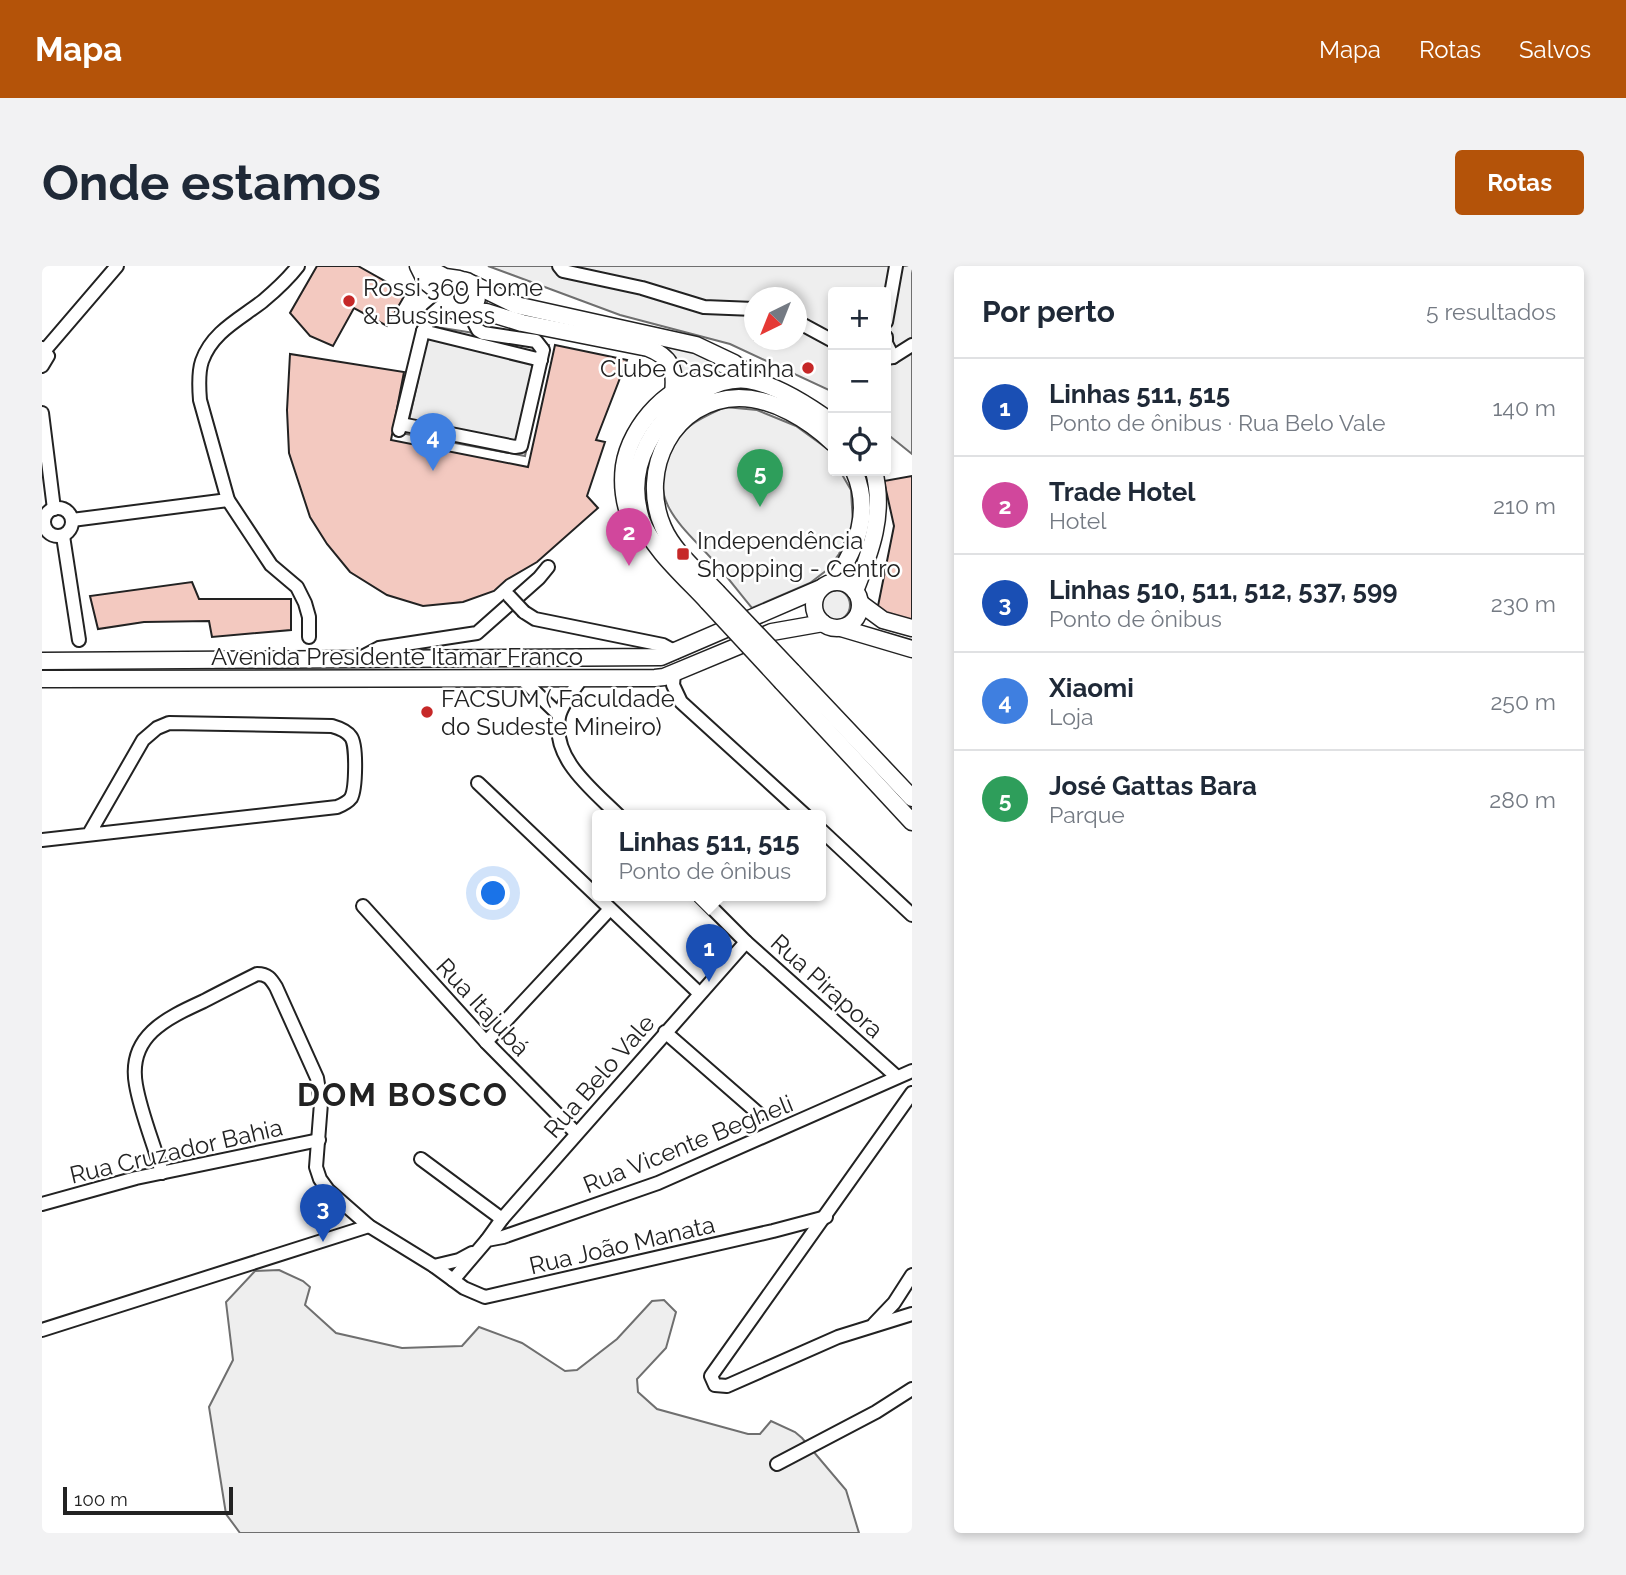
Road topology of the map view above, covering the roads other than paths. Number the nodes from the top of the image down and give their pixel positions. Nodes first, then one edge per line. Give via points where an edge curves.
1 (117, 266) edge
2 (298, 266) edge
3 (418, 266) edge
4 (424, 266) edge
5 (559, 266) edge
6 (896, 266) edge
7 (466, 282) junction
8 (891, 294) edge
9 (446, 299) junction
10 (744, 309) edge
11 (468, 311) junction
12 (807, 327) edge
13 (423, 331) junction
14 (828, 338) edge
15 (912, 345) edge
16 (44, 349) edge
17 (891, 357) edge
18 (541, 360) junction
19 (42, 366) edge
20 (726, 380) junction
21 (761, 383) junction
22 (673, 393) junction
23 (42, 413) edge
24 (828, 420) edge
25 (828, 438) edge
26 (856, 476) edge
27 (875, 476) edge
28 (228, 500) junction
29 (54, 509) junction
30 (72, 520) junction
31 (43, 524) edge
32 (63, 536) junction
33 (548, 566) dead end
34 (828, 585) junction
35 (695, 587) junction
36 (506, 593) dead end
37 (713, 597) junction
38 (857, 597) junction
39 (823, 624) junction
40 (841, 628) junction
41 (912, 628) edge
42 (309, 637) dead end
43 (79, 640) dead end
44 (910, 649) edge
45 (676, 652) junction
46 (358, 660) junction
47 (42, 662) edge
48 (674, 673) junction
49 (787, 676) junction
50 (42, 679) edge
51 (580, 679) junction
52 (523, 680) junction
53 (559, 715) junction
54 (478, 783) dead end
55 (912, 798) edge
56 (613, 810) edge
57 (799, 810) edge
58 (912, 822) edge
59 (89, 834) junction
60 (826, 835) edge
61 (42, 840) edge
62 (592, 892) edge
63 (602, 901) edge
64 (705, 901) edge
65 (363, 906) dead end
66 (610, 909) junction
67 (912, 915) edge
68 (746, 942) junction
69 (699, 993) junction
70 (665, 1032) junction
71 (486, 1042) junction
72 (912, 1071) edge
73 (897, 1077) junction
74 (912, 1093) edge
75 (759, 1114) dead end
76 (576, 1133) junction
77 (319, 1140) junction
78 (421, 1159) dead end
79 (162, 1173) junction
80 (42, 1204) edge
81 (826, 1217) junction
82 (502, 1219) junction
83 (369, 1226) junction
84 (483, 1245) junction
85 (434, 1266) junction
86 (912, 1275) edge
87 (453, 1280) junction
88 (912, 1314) edge
89 (872, 1326) junction
90 (42, 1330) edge
91 (912, 1389) edge
92 (777, 1464) dead end

1 - 16 street
2 - 28 street via 264,300 213,339 201,363 200,400
3 - 9 main road via 426,282
4 - 7 main road
5 - 10 street via 563,271 704,307
6 - 8 street
7 - 9 main road via 447,287
7 - 11 main road via 478,299
7 - 21 main road via 516,305 696,345 734,363
9 - 11 main road via 458,312
9 - 13 street
11 - 18 street via 483,333 536,341 543,349
11 - 22 main road via 660,352 674,371
12 - 14 street
13 - 18 street
13 - 18 street via 400,428 521,446
15 - 17 street
16 - 19 street via 47,359
20 - 21 main road
20 - 22 main road via 703,379
20 - 35 main road via 692,396 667,416 646,444 637,474 642,522
21 - 24 main road
22 - 35 main road via 635,433 624,464 625,496 628,514 645,547
23 - 29 street
25 - 37 main road via 768,403 738,398 710,404 693,414 664,443 656,466 656,506 667,536
26 - 34 main road via 862,524 849,559
27 - 38 main road via 876,533
28 - 30 street
28 - 42 street via 271,565 297,587 309,617
29 - 30 street via 64,510
29 - 31 street
30 - 32 street via 70,531
31 - 32 street via 49,534
32 - 43 street
33 - 46 street via 477,633 379,648
34 - 38 main road via 842,583
34 - 39 main road via 814,599 815,613
34 - 45 main road, Avenida Presidente Itamar Franco
35 - 37 main road
36 - 45 street, bridge via 535,619 663,645
37 - 49 main road, bridge
38 - 40 main road via 859,610 853,622
38 - 41 main road via 883,620
39 - 40 main road
39 - 48 main road, Avenida Presidente Itamar Franco via 772,632
40 - 44 main road
45 - 46 main road, Avenida Presidente Itamar Franco via 650,657
46 - 47 main road, Avenida Presidente Itamar Franco
48 - 51 main road, Avenida Presidente Itamar Franco via 655,678
48 - 57 street via 673,685 681,702
49 - 55 main road
49 - 58 main road
50 - 52 main road, Avenida Presidente Itamar Franco
51 - 52 main road, Avenida Presidente Itamar Franco
51 - 53 street
52 - 53 street
53 - 56 street via 560,745 568,761
54 - 62 street
59 - 59 street via 337,807 351,798 354,788 352,738 332,726 169,723 143,740
59 - 61 street
60 - 67 street
63 - 66 street
64 - 68 street, Rua Pirapora
65 - 71 street, Rua Itajubá
66 - 69 street
66 - 71 street
68 - 69 street, Rua Belo Vale
68 - 73 street, Rua Pirapora
69 - 70 street, Rua Belo Vale
70 - 75 street
70 - 76 street, Rua Belo Vale
71 - 76 street, Rua Itajubá
72 - 73 street, Rua Vicente Begheli
73 - 84 street, Rua Vicente Begheli via 658,1183
74 - 81 street
76 - 82 street, Rua Belo Vale
77 - 79 street, Rua Cruzador Bahia
77 - 79 street via 317,1078 276,987 270,978 257,974 164,1020 148,1034 138,1054 136,1086
77 - 83 street, Rua João Manata via 316,1167 320,1179
78 - 82 street
79 - 80 street, Rua Cruzador Bahia
81 - 87 street, Rua João Manata via 485,1297
81 - 89 street via 711,1376 715,1385 727,1386
82 - 84 street, Rua Belo Vale
83 - 85 street, Rua João Manata
83 - 90 street
84 - 85 street, Rua Vicente Begheli via 459,1260
84 - 87 street
85 - 87 street, Rua João Manata
86 - 89 street
88 - 89 street
91 - 92 street

